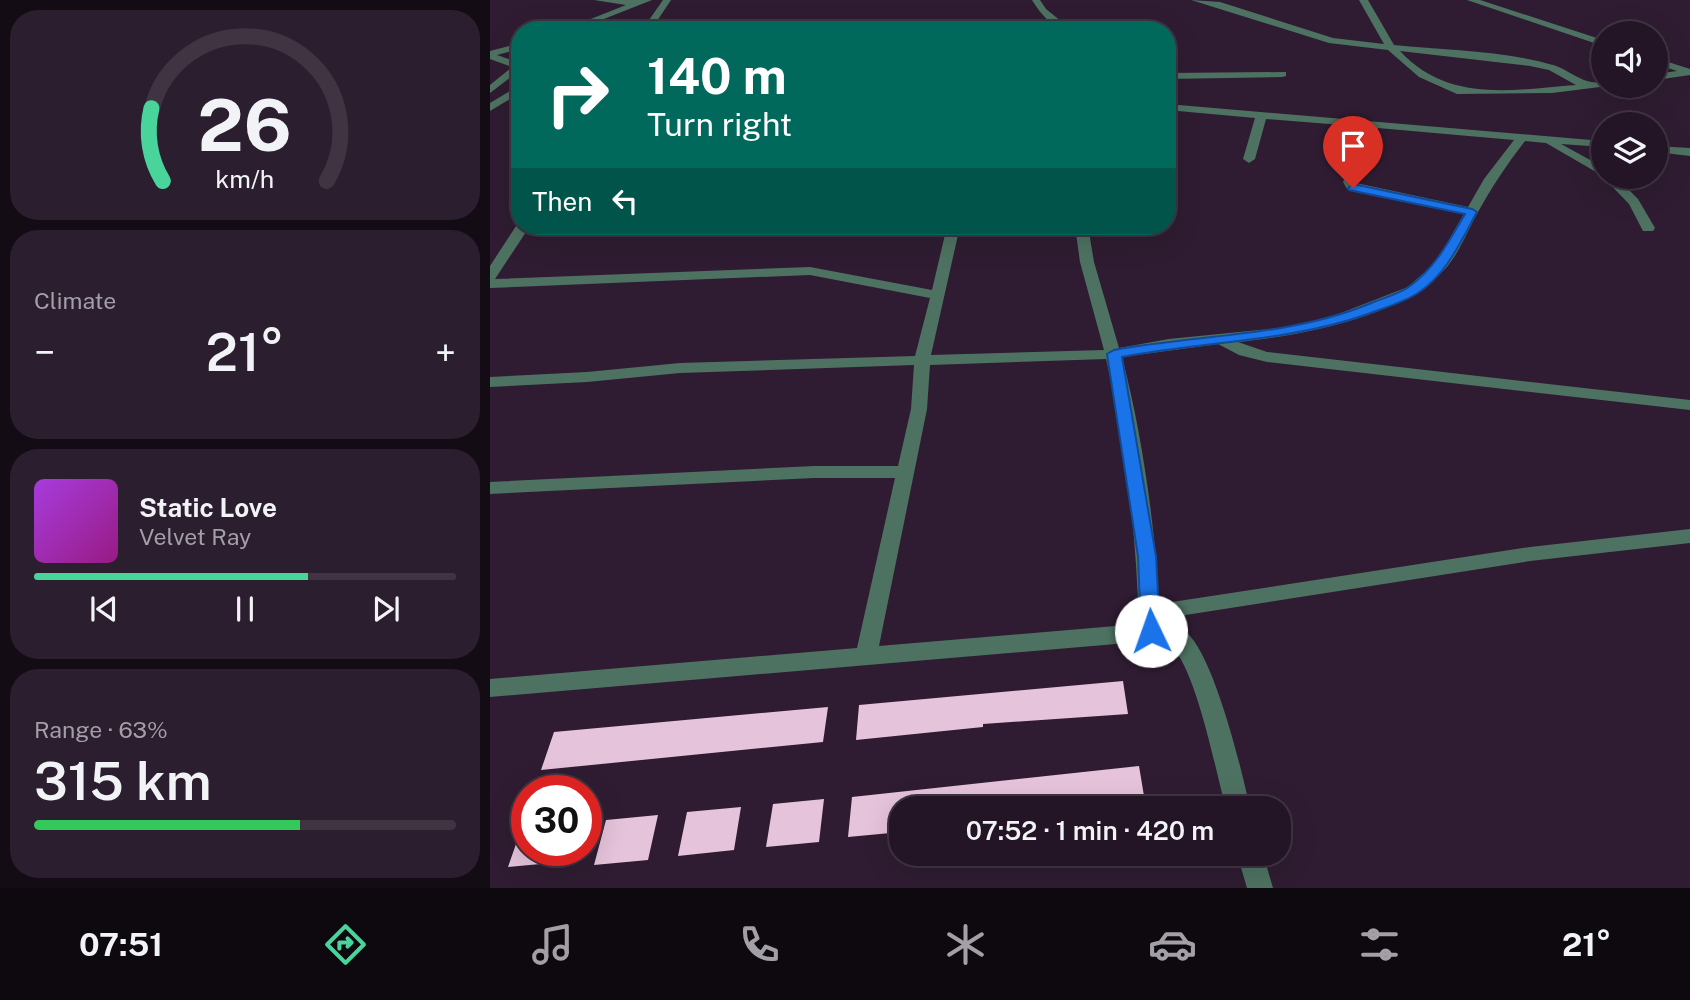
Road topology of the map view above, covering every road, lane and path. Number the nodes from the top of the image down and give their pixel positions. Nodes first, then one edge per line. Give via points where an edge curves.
1 (598, 0) edge
2 (648, 0) edge
3 (667, 0) edge
4 (1036, 0) edge
5 (1195, 0) edge
6 (1363, 0) edge
7 (1471, 0) edge
8 (638, 3) junction
9 (1043, 11) junction
10 (591, 21) edge
11 (652, 21) edge
12 (1045, 21) edge
13 (1056, 21) edge
14 (1591, 39) edge
15 (499, 41) dead end
16 (511, 44) edge
17 (511, 48) edge
18 (1391, 48) junction
19 (490, 55) edge
20 (511, 63) edge
21 (1668, 65) edge
22 (1690, 72) edge
23 (511, 73) edge
24 (1282, 74) dead end
25 (1668, 75) edge
26 (1176, 76) edge
27 (1588, 87) junction
28 (1591, 87) edge
29 (490, 90) edge
30 (511, 94) edge
31 (490, 108) edge
32 (1176, 108) edge
33 (1261, 116) junction
34 (1374, 124) junction
35 (1522, 137) junction
36 (1545, 139) junction
37 (1591, 143) edge
38 (1668, 150) edge
39 (1690, 152) edge
40 (1249, 159) dead end
41 (1591, 165) edge
42 (1621, 189) edge
43 (1472, 212) junction
44 (1648, 228) dead end
45 (517, 235) edge
46 (952, 235) edge
47 (1082, 235) edge
48 (490, 277) edge
49 (490, 284) edge
50 (937, 295) junction
51 (1219, 338) junction
52 (1114, 354) junction
53 (922, 361) junction
54 (490, 382) edge
55 (1690, 405) edge
56 (904, 472) junction
57 (490, 488) edge
58 (1690, 536) edge
59 (1150, 622) junction
60 (866, 657) junction
61 (490, 688) edge
62 (1235, 796) edge
63 (1254, 866) edge
64 (1260, 888) edge

1 - 8 street
2 - 8 street
3 - 11 street
4 - 9 street
5 - 18 street via 1319,38
6 - 18 street
7 - 14 street
8 - 10 street
9 - 12 street
9 - 13 street
15 - 16 street
17 - 19 street
18 - 27 street via 1501,57 1552,68
18 - 27 street via 1436,83 1459,91 1541,92
19 - 20 street
21 - 22 street
22 - 25 street
23 - 29 street
24 - 26 street
27 - 28 street
30 - 31 street
32 - 33 street
33 - 34 street
33 - 40 street
34 - 35 street
34 - 43 street via 1351,186
35 - 36 street
35 - 43 street via 1489,179
36 - 37 street
36 - 41 street
38 - 39 street
42 - 44 street
43 - 51 street via 1442,264 1413,290 1332,322 1280,333
45 - 48 street
46 - 50 street
47 - 52 street
49 - 50 street via 810,271
50 - 53 street
51 - 52 street
51 - 55 street via 1245,352 1266,356
52 - 53 street
52 - 59 street via 1147,556
53 - 54 street via 680,368
53 - 56 street via 919,409
56 - 57 street
56 - 60 street
58 - 59 street via 1530,554
59 - 60 street
59 - 62 street via 1181,639 1192,655
60 - 61 street
63 - 64 street

